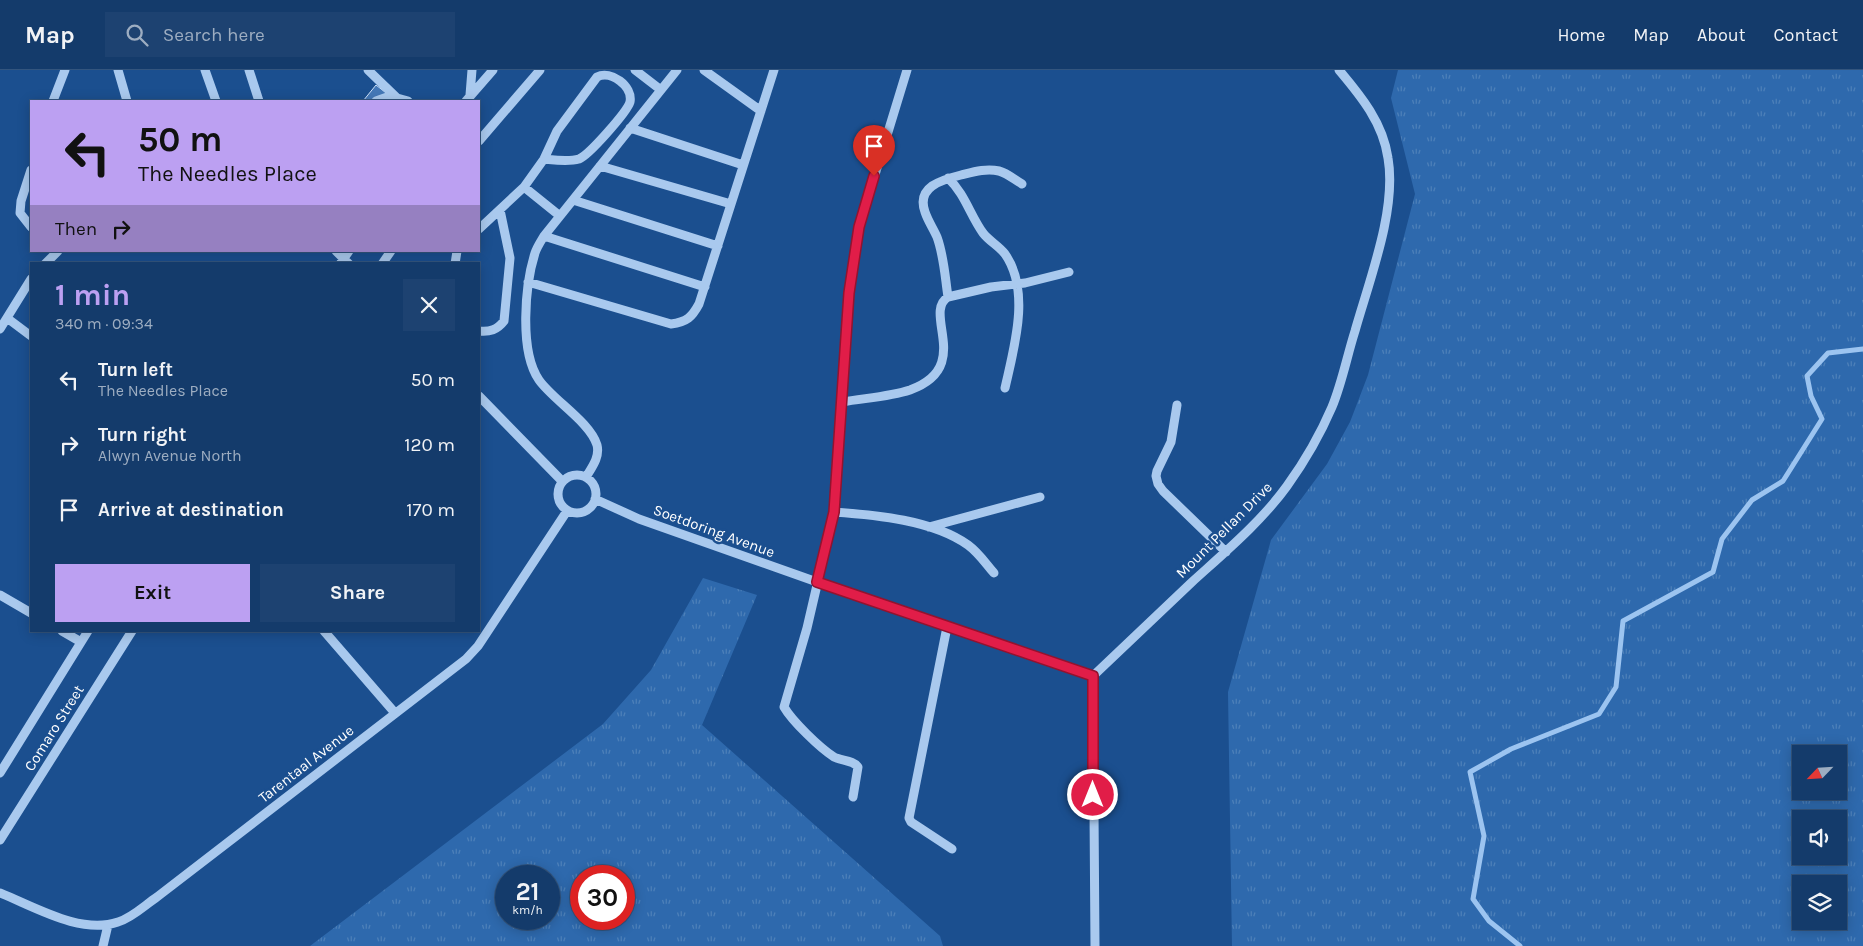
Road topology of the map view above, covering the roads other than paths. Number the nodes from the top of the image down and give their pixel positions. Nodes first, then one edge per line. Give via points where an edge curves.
1 (65, 70) edge
2 (118, 70) edge
3 (205, 70) edge
4 (249, 70) edge
5 (368, 70) edge
6 (472, 70) edge
7 (493, 70) edge
8 (540, 70) edge
9 (635, 70) edge
10 (677, 70) edge
11 (704, 70) edge
12 (774, 70) edge
13 (907, 70) edge
14 (1339, 70) edge
15 (661, 90) junction
16 (396, 97) junction
17 (468, 98) edge
18 (53, 100) edge
19 (127, 100) edge
20 (216, 100) edge
21 (259, 100) edge
22 (379, 100) edge
23 (405, 100) edge
24 (761, 111) junction
25 (630, 128) junction
26 (480, 140) edge
27 (544, 159) junction
28 (600, 166) junction
29 (744, 166) junction
30 (30, 173) edge
31 (948, 178) junction
32 (1022, 184) dead end
33 (524, 187) junction
34 (573, 200) junction
35 (731, 204) junction
36 (500, 210) junction
37 (560, 216) junction
38 (30, 227) edge
39 (480, 228) edge
40 (544, 236) junction
41 (718, 246) junction
42 (1070, 272) dead end
43 (30, 281) edge
44 (528, 282) junction
45 (1017, 284) junction
46 (705, 287) junction
47 (948, 297) junction
48 (7, 318) junction
49 (0, 330) edge
50 (480, 332) edge
51 (30, 335) edge
52 (1005, 388) dead end
53 (480, 397) edge
54 (842, 402) junction
55 (1178, 404) dead end
56 (586, 477) junction
57 (562, 480) junction
58 (1040, 497) dead end
59 (595, 499) junction
60 (567, 511) junction
61 (834, 512) junction
62 (928, 527) junction
63 (1226, 552) junction
64 (994, 574) dead end
65 (821, 584) junction
66 (0, 596) edge
67 (30, 612) edge
68 (947, 627) junction
69 (64, 632) edge
70 (87, 632) edge
71 (131, 632) edge
72 (325, 632) edge
73 (81, 642) junction
74 (1093, 676) junction
75 (395, 713) junction
76 (0, 772) edge
77 (853, 797) dead end
78 (0, 840) edge
79 (952, 848) dead end
80 (0, 893) edge
81 (108, 925) junction
82 (103, 946) edge
83 (1095, 946) edge

1 - 18 street
2 - 19 street
3 - 20 street
4 - 21 street
5 - 16 street
6 - 17 street
7 - 17 street
8 - 26 street
9 - 15 street
10 - 15 street
11 - 24 street
12 - 24 street
13 - 54 street via 859,227 849,293
14 - 63 street, Mount Pellan Drive via 1366,104 1386,150 1390,185 1384,224 1333,406 1313,447 1286,487
15 - 25 street
16 - 22 street
16 - 23 street
24 - 29 street
25 - 28 street
25 - 29 street
27 - 27 street via 557,131 597,77 609,74 626,86 630,103 587,154 573,160
27 - 33 street
28 - 34 street
28 - 35 street
29 - 35 street
30 - 38 street via 20,213
31 - 32 street via 980,170 1000,171
31 - 45 street via 963,196 983,233 1005,253
31 - 47 street via 934,184 922,202 942,253
33 - 36 street
33 - 37 street
34 - 37 street
34 - 41 street
35 - 41 street
36 - 39 street
36 - 50 street via 510,258 504,321 490,332
37 - 40 street
40 - 44 street via 536,251
40 - 46 street
41 - 46 street
42 - 45 street
43 - 48 street
44 - 46 street via 672,324 692,317
44 - 56 street via 526,345 530,362 539,380 590,432 597,445 596,461
45 - 47 street
45 - 52 street via 1016,344
47 - 54 street via 940,309 943,360 932,377 912,389
48 - 49 street
48 - 51 street
53 - 57 street
54 - 61 street
55 - 63 street via 1171,442 1157,471 1158,484
56 - 57 street via 578,474
56 - 59 street via 596,491
57 - 60 street via 557,497
58 - 62 street
59 - 60 street via 584,512
59 - 65 street, Soetdoring Avenue via 639,519
60 - 75 street, Tarentaal Avenue via 478,646
61 - 62 street via 883,515
61 - 65 street
62 - 64 street via 970,546
63 - 74 street, Mount Pellan Drive
65 - 68 street, Soetdoring Avenue
65 - 77 street via 784,707 822,747 835,757 856,764
66 - 67 street
68 - 74 street, Soetdoring Avenue
68 - 79 street via 909,818
69 - 73 street
70 - 73 street, Comaro Street
71 - 78 street, Comaro Street
72 - 75 street
73 - 76 street, Comaro Street
74 - 83 street
75 - 81 street, Tarentaal Avenue via 157,897 126,919
80 - 81 street, Tarentaal Avenue via 76,924
81 - 82 street

